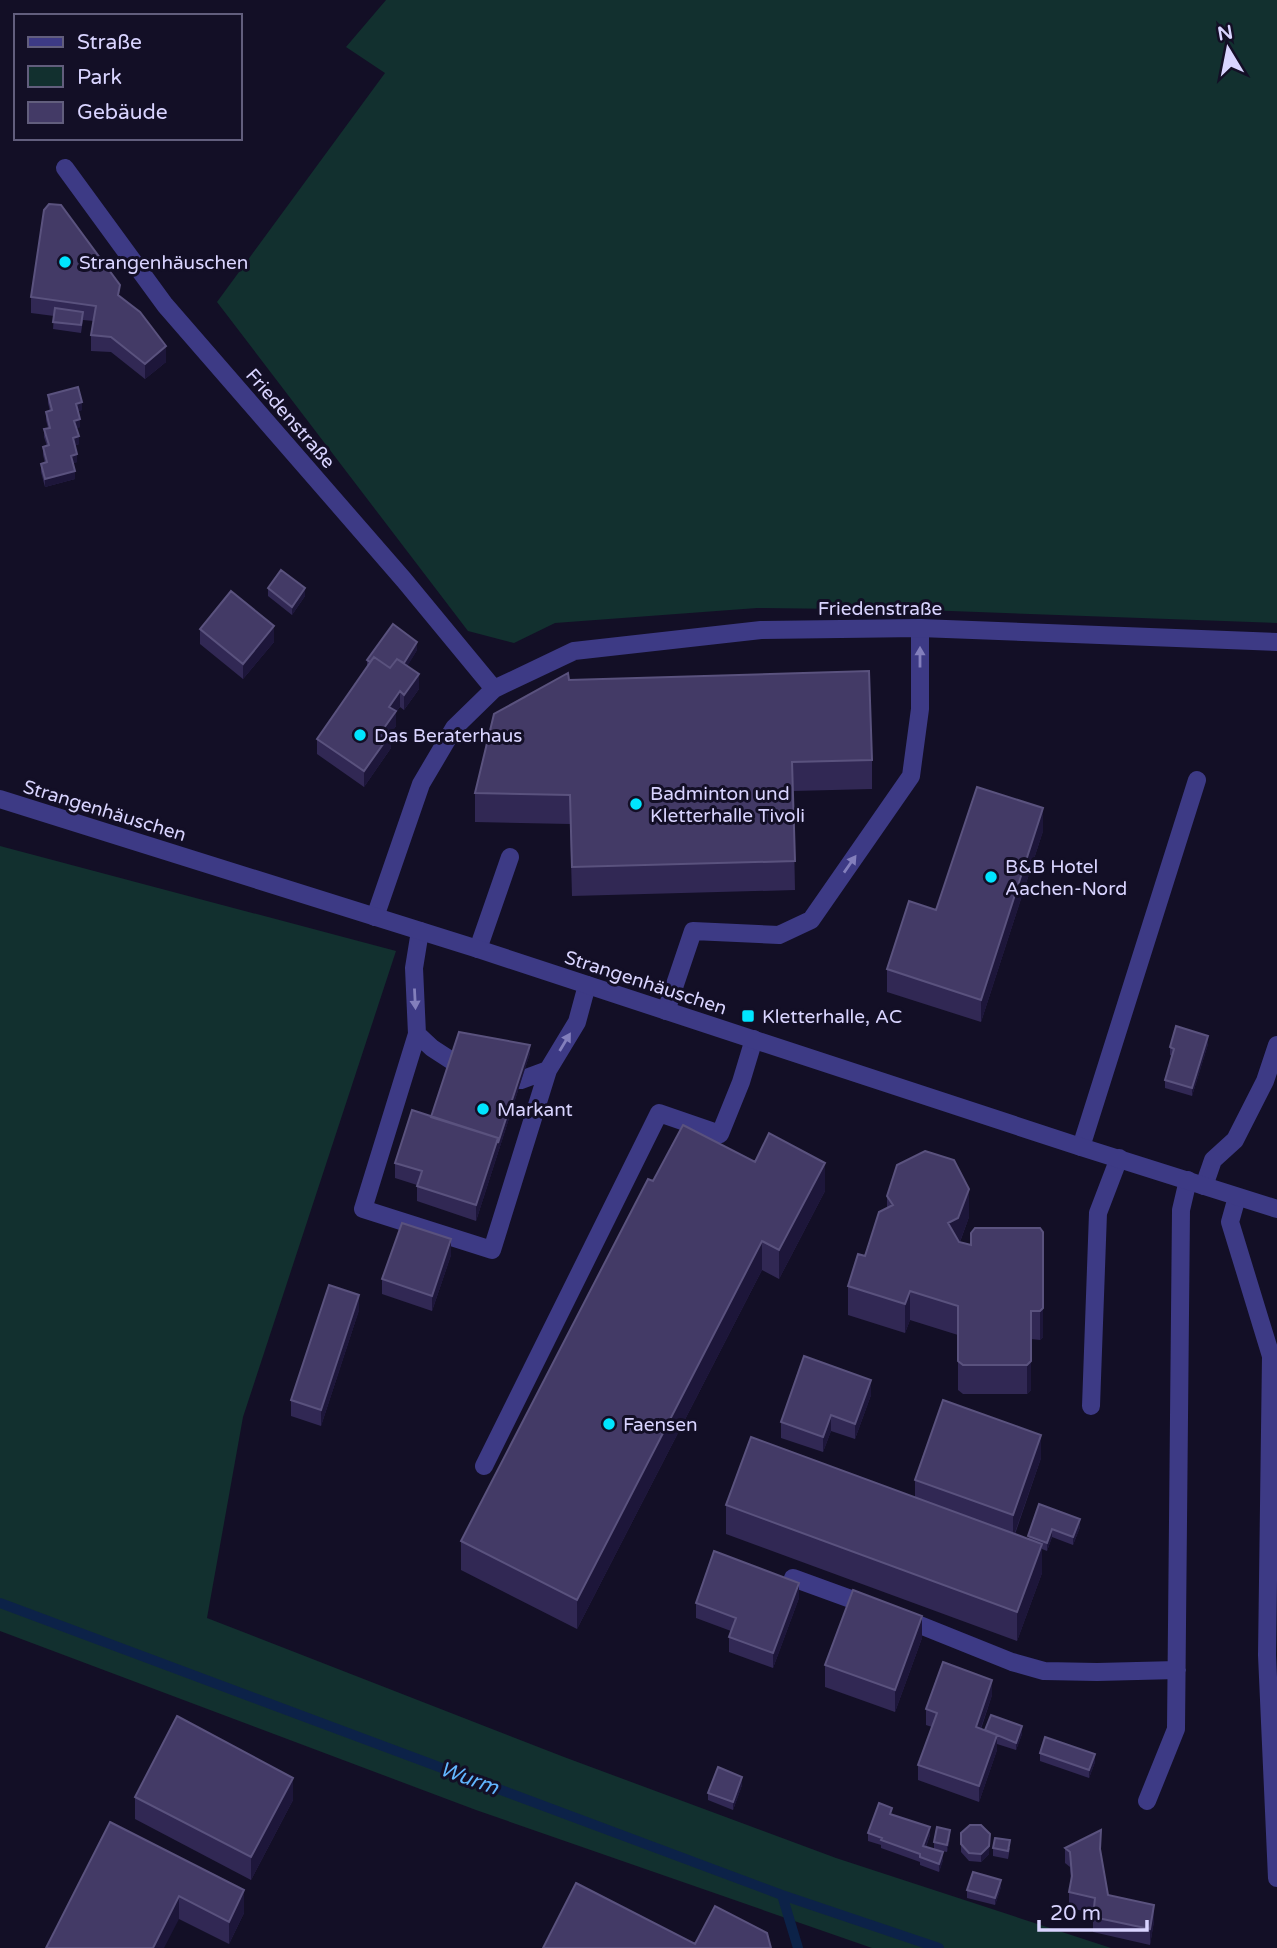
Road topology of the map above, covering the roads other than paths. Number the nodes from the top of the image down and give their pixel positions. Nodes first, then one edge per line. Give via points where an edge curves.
1 (65, 168) dead end
2 (920, 628) junction
3 (1277, 642) edge
4 (494, 689) junction
5 (1197, 780) dead end
6 (0, 799) edge
7 (510, 858) dead end
8 (375, 917) junction
9 (420, 931) junction
10 (478, 949) junction
11 (587, 985) junction
12 (666, 1011) junction
13 (417, 1034) junction
14 (754, 1039) junction
15 (1277, 1045) edge
16 (452, 1061) edge
17 (548, 1070) junction
18 (521, 1080) edge
19 (1081, 1147) junction
20 (1119, 1158) junction
21 (1196, 1183) junction
22 (1237, 1197) junction
23 (1277, 1209) edge
24 (1091, 1406) dead end
25 (484, 1466) dead end
26 (793, 1578) edge
27 (1177, 1670) junction
28 (1147, 1801) dead end
29 (1277, 1878) edge

1 - 4 street, Friedenstraße via 165,305
2 - 3 street, Friedenstraße
2 - 4 street, Friedenstraße via 761,630 573,651
12 -> 2 street via 692,931 779,934 811,920 911,776 920,709
4 - 8 street, Friedenstraße via 454,727 421,784
5 - 19 street
6 - 8 street, Strangenhäuschen
7 - 10 street
8 - 9 street, Strangenhäuschen
9 - 10 street, Strangenhäuschen
9 -> 13 street via 414,968
10 - 11 street, Strangenhäuschen
11 - 12 street, Strangenhäuschen
17 -> 11 street via 577,1021
12 - 14 street, Strangenhäuschen
13 - 16 street
13 - 17 street via 363,1209 492,1250
14 - 19 street, Strangenhäuschen
14 - 25 street via 720,1134 659,1113
15 - 21 street via 1265,1081 1235,1140
17 - 18 street
19 - 20 street, Strangenhäuschen
20 - 21 street, Strangenhäuschen
20 - 24 street via 1098,1213
21 - 22 street, Strangenhäuschen
21 - 27 street via 1181,1210
22 - 23 street, Strangenhäuschen
22 - 29 street via 1230,1223 1271,1356 1267,1655
26 - 27 street via 1030,1668
27 - 28 street via 1176,1729

